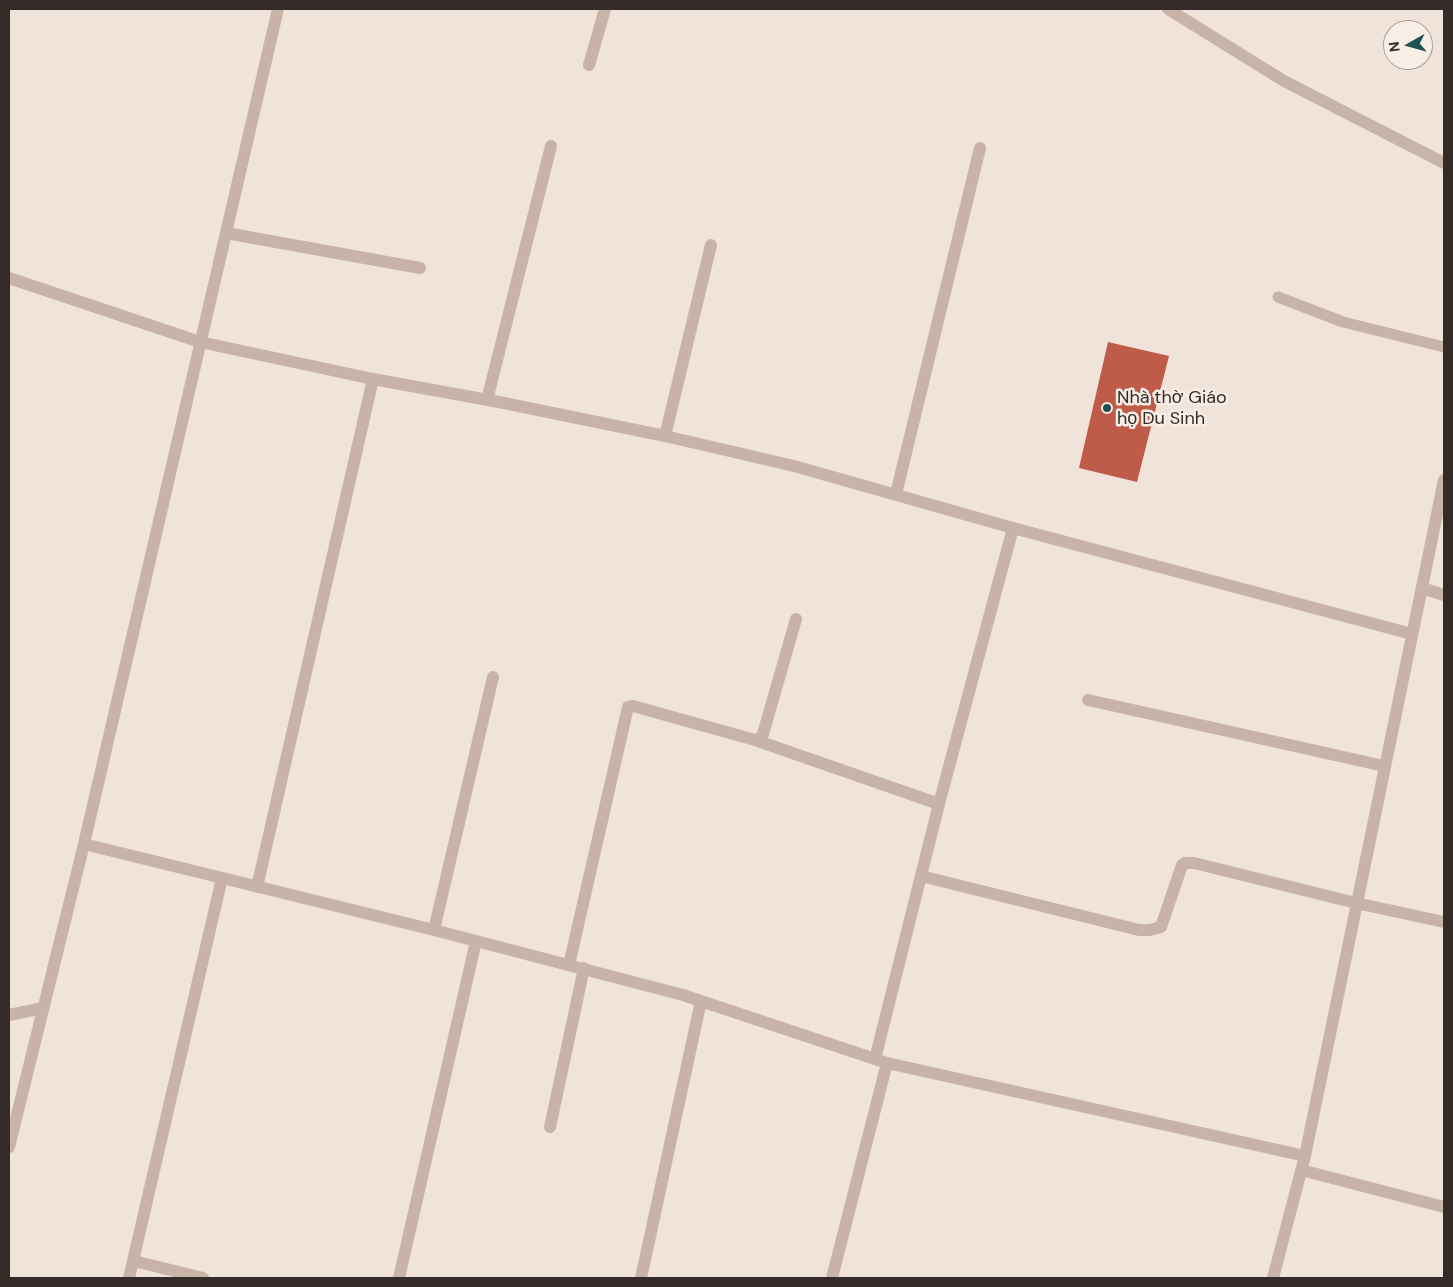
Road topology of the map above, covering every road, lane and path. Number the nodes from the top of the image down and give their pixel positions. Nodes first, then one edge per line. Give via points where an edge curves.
1 (278, 9) edge
2 (605, 9) edge
3 (1168, 9) edge
4 (589, 65) dead end
5 (551, 146) dead end
6 (980, 148) dead end
7 (1444, 164) edge
8 (226, 232) junction
9 (711, 245) dead end
10 (420, 268) dead end
11 (9, 278) edge
12 (1278, 297) dead end
13 (200, 342) junction
14 (1444, 347) edge
15 (373, 379) junction
16 (487, 400) junction
17 (665, 436) junction
18 (1444, 480) edge
19 (896, 494) junction
20 (1013, 528) junction
21 (1422, 588) junction
22 (1444, 594) edge
23 (796, 619) dead end
24 (1412, 634) junction
25 (493, 677) dead end
26 (1088, 700) dead end
27 (756, 740) junction
28 (1384, 766) junction
29 (940, 804) junction
30 (84, 844) junction
31 (921, 876) junction
32 (222, 878) junction
33 (258, 887) junction
34 (1356, 903) junction
35 (1444, 922) edge
36 (434, 930) junction
37 (476, 941) junction
38 (569, 965) junction
39 (584, 968) junction
40 (701, 1001) junction
41 (43, 1008) junction
42 (9, 1015) edge
43 (881, 1061) junction
44 (550, 1126) dead end
45 (9, 1147) edge
46 (1304, 1156) junction
47 (1300, 1170) junction
48 (1444, 1206) edge
49 (134, 1261) junction
50 (129, 1278) edge
51 (203, 1278) edge
52 (399, 1278) edge
53 (641, 1278) edge
54 (832, 1278) edge
55 (1273, 1278) edge

1 - 8 street
2 - 4 street
3 - 7 street via 1284,81
5 - 16 street
6 - 19 street
8 - 10 street
8 - 13 street
9 - 17 street
11 - 13 street
12 - 14 lane via 1343,322
13 - 15 street
13 - 30 street
15 - 16 street
15 - 33 street
16 - 17 street
17 - 19 street
18 - 21 street
19 - 20 street
20 - 24 street
20 - 29 street
21 - 22 street
21 - 24 street
23 - 27 street via 763,734
24 - 28 street
25 - 36 street
26 - 28 street
27 - 29 street
27 - 38 street via 628,707
28 - 34 street
29 - 31 street
30 - 32 street
30 - 41 street
31 - 34 street via 1150,930 1161,927 1185,863 1206,864
31 - 43 street
32 - 33 street
32 - 49 street
33 - 36 street
34 - 35 street
34 - 46 street
36 - 37 street
37 - 38 street
37 - 52 street
38 - 39 street
39 - 40 street
39 - 44 street
40 - 43 street
40 - 53 street
41 - 42 street
41 - 45 street
43 - 46 street
43 - 54 street
46 - 47 street
47 - 48 street
47 - 55 street
49 - 50 street
49 - 51 street

